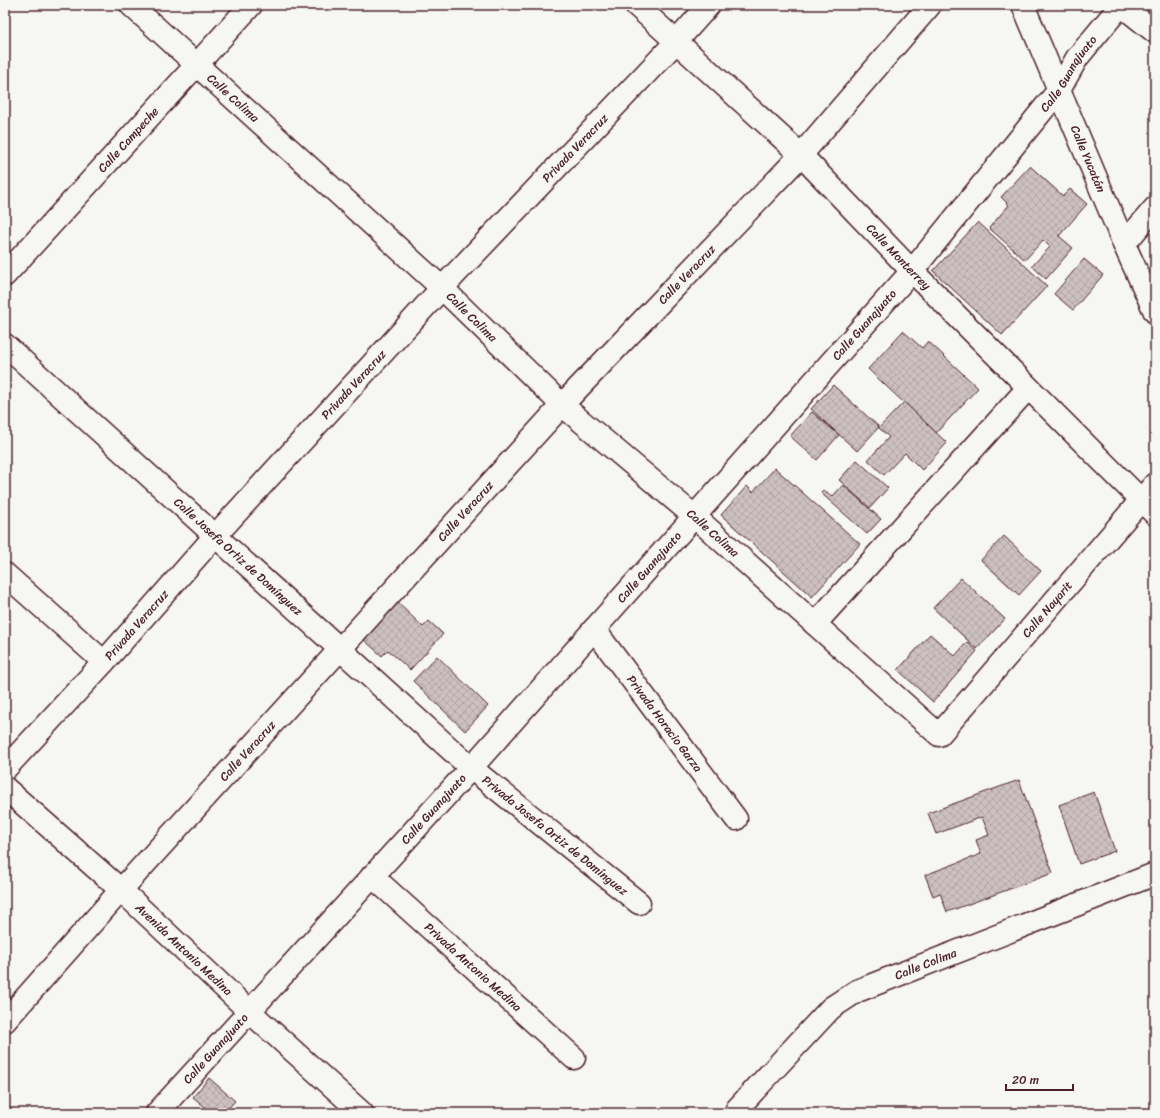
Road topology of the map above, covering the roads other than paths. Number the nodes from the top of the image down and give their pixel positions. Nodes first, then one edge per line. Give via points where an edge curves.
1 (131, 5) edge
2 (251, 5) edge
3 (636, 5) edge
4 (709, 5) edge
5 (930, 5) edge
6 (1023, 5) edge
7 (1121, 5) edge
8 (1155, 32) edge
9 (676, 42) junction
10 (196, 64) junction
11 (1059, 90) junction
12 (801, 155) junction
13 (1155, 208) edge
14 (1124, 244) junction
15 (912, 271) junction
16 (5, 275) edge
17 (442, 288) junction
18 (1155, 312) edge
19 (5, 345) edge
20 (1028, 388) junction
21 (562, 405) junction
22 (1151, 499) edge
23 (694, 516) junction
24 (215, 536) junction
25 (5, 574) edge
26 (815, 624) junction
27 (594, 629) junction
28 (341, 650) junction
29 (104, 662) junction
30 (939, 735) joint
31 (471, 768) junction
32 (5, 769) edge
33 (5, 788) edge
34 (736, 820) dead end
35 (1155, 874) edge
36 (372, 876) junction
37 (121, 890) junction
38 (639, 903) dead end
39 (249, 1011) junction
40 (5, 1021) edge
41 (574, 1058) dead end
42 (157, 1113) edge
43 (362, 1113) edge
44 (736, 1113) edge

1 - 10 street, Calle Colima
2 - 10 street, Calle Campeche
3 - 9 street, Calle Monterrey
4 - 9 street, Privada Veracruz
5 - 12 street, Calle Veracruz
6 - 11 street, Calle Yucatán
7 - 8 street
7 - 11 street, Calle Guanajuato via 1077,58
9 - 12 street, Calle Monterrey
9 - 17 street, Privada Veracruz
10 - 16 street, Calle Campeche
10 - 17 street, Calle Colima
11 - 14 street, Calle Yucatán
11 - 15 street, Calle Guanajuato
12 - 15 street, Calle Monterrey
12 - 21 street, Calle Veracruz
13 - 14 street
14 - 18 street, Calle Yucatán
15 - 20 street, Calle Monterrey
15 - 23 street, Calle Guanajuato
17 - 21 street, Calle Colima
17 - 24 street, Privada Veracruz
19 - 24 street, Calle Josefa Ortiz de Domínguez
20 - 22 street, Calle Monterrey
20 - 26 street
21 - 23 street, Calle Colima
21 - 28 street, Calle Veracruz
22 - 30 street, Calle Nayarit
23 - 26 street, Calle Colima
23 - 27 street, Calle Guanajuato
24 - 28 street, Calle Josefa Ortiz de Domínguez
24 - 29 street, Privada Veracruz
25 - 29 street
26 - 30 street, Calle Colima
27 - 31 street, Calle Guanajuato
27 - 34 street, Privada Horacio Garza
28 - 31 street, Calle Josefa Ortiz de Domínguez
28 - 37 street, Calle Veracruz
29 - 32 street, Privada Veracruz
31 - 36 street, Calle Guanajuato
31 - 38 street, Privada Josefa Ortiz de Domínguez
33 - 37 street, Avenida Antonio Medina
35 - 44 street, Calle Colima via 857,990 831,1008
36 - 39 street, Calle Guanajuato
36 - 41 street, Privada Antonio Medina
37 - 39 street, Avenida Antonio Medina
37 - 40 street, Calle Veracruz
39 - 42 street, Calle Guanajuato
39 - 43 street, Avenida Antonio Medina

